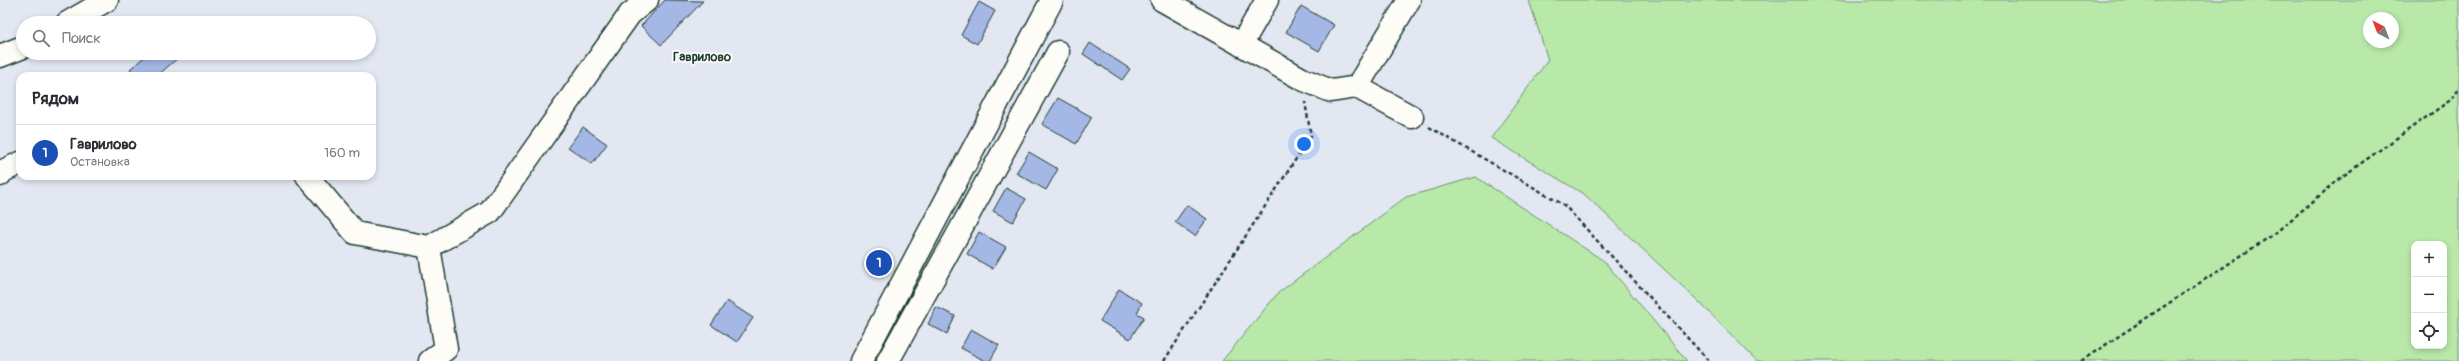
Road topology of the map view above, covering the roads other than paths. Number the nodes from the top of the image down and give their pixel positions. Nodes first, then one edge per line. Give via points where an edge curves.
1 (108, 0) edge
2 (647, 0) edge
3 (1052, 0) edge
4 (1162, 0) edge
5 (1267, 0) edge
6 (1409, 0) edge
7 (79, 16) edge
8 (1241, 45) junction
9 (16, 50) edge
10 (1058, 52) dead end
11 (0, 56) edge
12 (1357, 87) junction
13 (1412, 117) road end
14 (16, 165) edge
15 (0, 175) edge
16 (310, 180) edge
17 (429, 247) junction
18 (430, 361) edge
19 (862, 361) edge
20 (888, 361) edge

1 - 7 street
2 - 17 street via 630,14 490,212
3 - 19 street
4 - 8 street
5 - 8 street
6 - 12 street
8 - 12 street via 1302,79 1331,91
9 - 11 street
10 - 20 street
12 - 13 street
14 - 15 street
16 - 17 street via 355,233
17 - 18 street via 446,349

